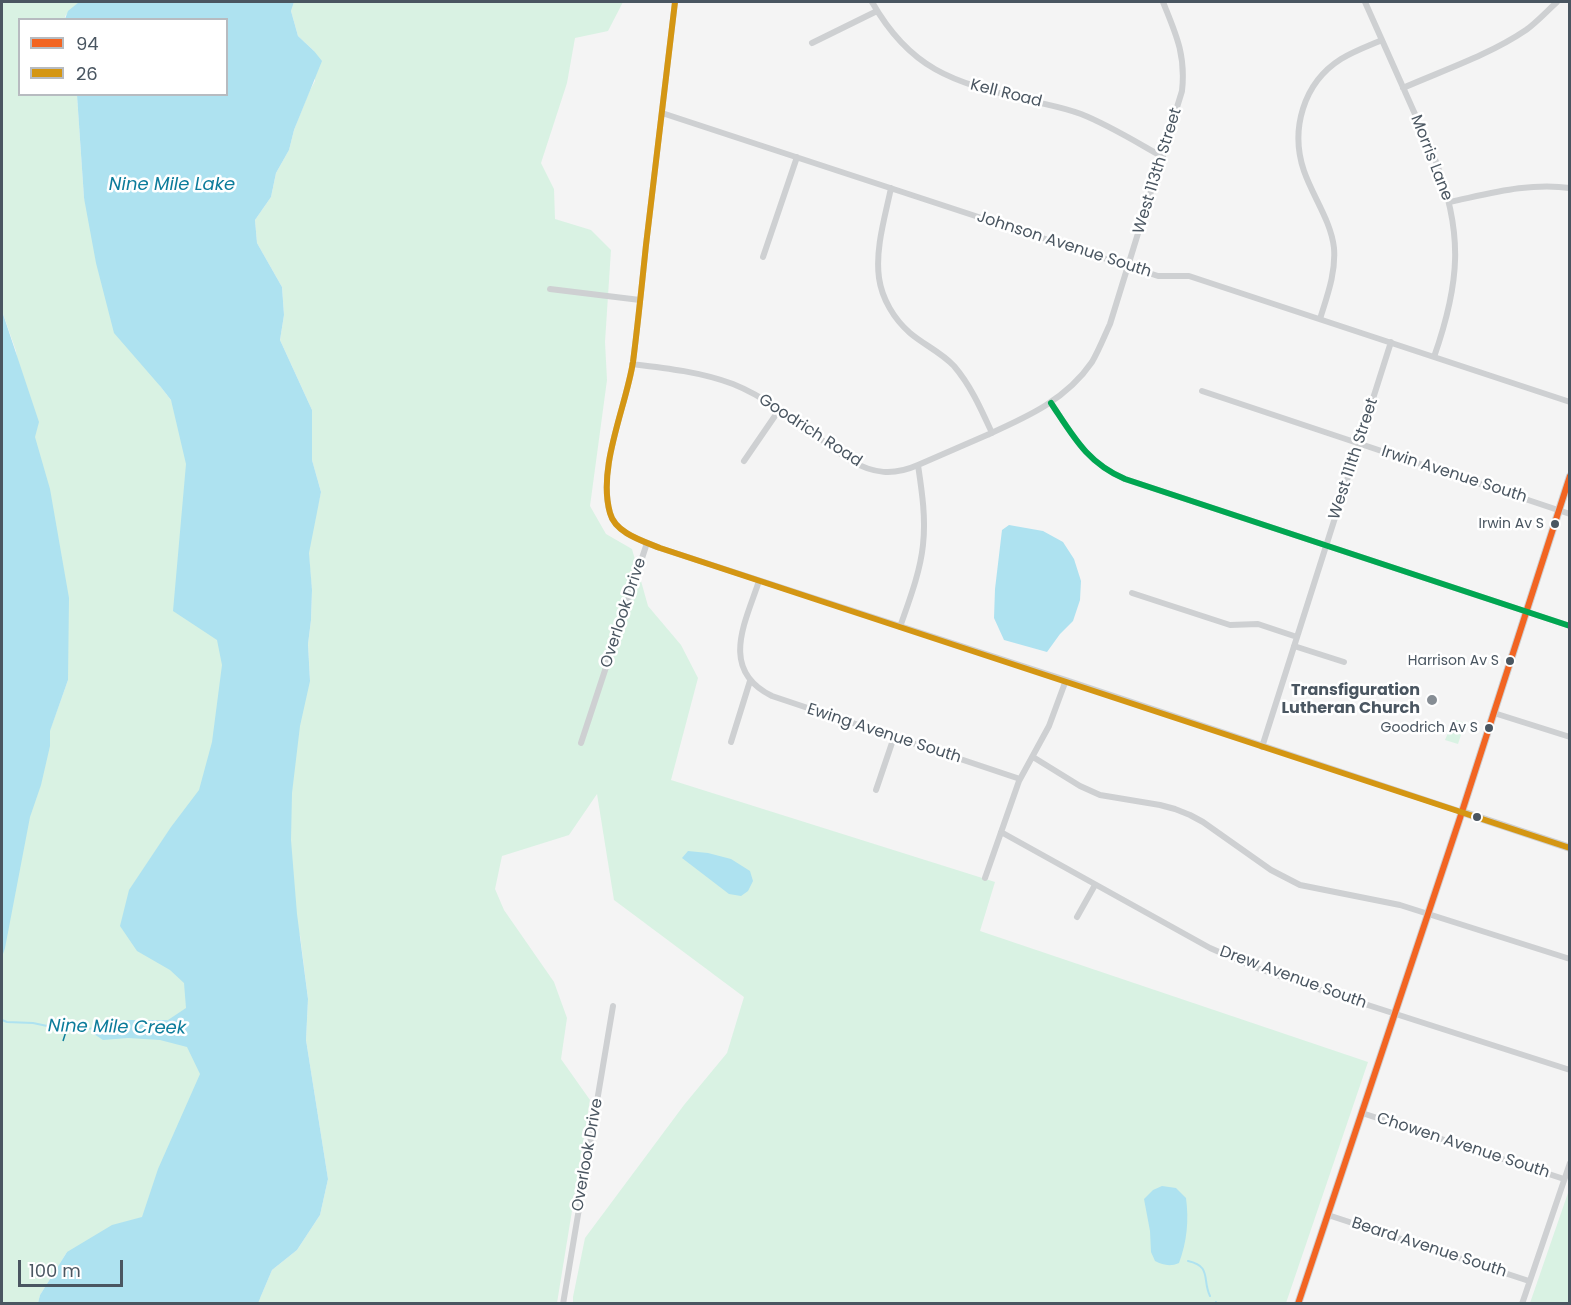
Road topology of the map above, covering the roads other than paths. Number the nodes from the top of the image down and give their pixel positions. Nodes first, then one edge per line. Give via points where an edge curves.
1 (675, 2) edge
2 (872, 2) edge
3 (1163, 2) edge
4 (1365, 2) edge
5 (1557, 2) edge
6 (877, 11) junction
7 (1382, 40) junction
8 (812, 43) dead end
9 (1403, 88) junction
10 (662, 113) junction
11 (797, 157) junction
12 (1162, 157) junction
13 (891, 188) junction
14 (1569, 188) edge
15 (1449, 202) junction
16 (763, 257) dead end
17 (1128, 266) junction
18 (550, 289) dead end
19 (640, 300) junction
20 (1320, 319) junction
21 (1391, 342) junction
22 (1434, 357) junction
23 (633, 364) junction
24 (1202, 391) dead end
25 (1569, 402) edge
26 (1051, 403) junction
27 (779, 410) junction
28 (992, 433) junction
29 (1359, 444) junction
30 (744, 461) dead end
31 (918, 465) junction
32 (1569, 476) edge
33 (1558, 510) junction
34 (1569, 514) edge
35 (647, 543) junction
36 (1326, 546) junction
37 (759, 581) junction
38 (1132, 593) dead end
39 (1527, 612) junction
40 (1569, 626) edge
41 (900, 627) junction
42 (1297, 637) junction
43 (1294, 646) junction
44 (1344, 662) dead end
45 (1065, 680) junction
46 (750, 681) junction
47 (1494, 713) junction
48 (894, 737) junction
49 (1569, 737) edge
50 (731, 742) dead end
51 (581, 743) dead end
52 (1262, 747) junction
53 (1033, 757) junction
54 (1020, 779) junction
55 (876, 790) dead end
56 (1462, 812) junction
57 (1001, 832) junction
58 (1569, 848) edge
59 (985, 879) dead end
60 (1095, 885) junction
61 (1429, 914) junction
62 (1077, 916) dead end
63 (1569, 959) edge
64 (613, 1006) dead end
65 (1395, 1014) junction
66 (1569, 1071) edge
67 (1362, 1113) junction
68 (1569, 1162) edge
69 (1564, 1179) junction
70 (1328, 1215) junction
71 (1529, 1281) junction
72 (563, 1304) edge
73 (1299, 1304) edge
74 (1522, 1304) edge

1 - 10 street, Overlook Drive
2 - 6 street, Kell Road
3 - 12 street, West 113th Street via 1180,45 1184,76
4 - 7 street, Morris Lane
5 - 9 street via 1508,41
6 - 8 street
6 - 12 street, Kell Road via 907,49 942,74 982,89 1082,114
7 - 9 street, Morris Lane
7 - 20 street via 1352,52 1326,70 1301,110 1300,157 1334,247 1333,279
9 - 15 street, Morris Lane
10 - 11 street, Johnson Avenue South
10 - 19 street, Overlook Drive
11 - 13 street, Johnson Avenue South
11 - 16 street
12 - 17 street, West 113th Street
13 - 17 street, Johnson Avenue South
13 - 28 street via 879,250 883,296 904,328 938,352 963,377
14 - 15 street via 1523,188
15 - 22 street, Morris Lane via 1456,258 1454,283
17 - 20 street, Johnson Avenue South via 1158,276 1189,276
17 - 26 street, West 113th Street via 1110,324 1092,362
18 - 19 street
19 - 23 street, Overlook Drive
20 - 21 street, Johnson Avenue South
21 - 22 street, Johnson Avenue South
21 - 29 street, West 111th Street
22 - 25 street, Johnson Avenue South
23 - 27 street, Goodrich Road via 692,372 733,384
23 - 35 street, Overlook Drive via 610,460 608,500 610,515 617,526
24 - 29 street, Irwin Avenue South
26 - 28 street, West 113th Street
26 - 36 street via 1089,456 1112,473
27 - 30 street
27 - 31 street, Goodrich Road via 862,467 890,472
28 - 31 street, West 113th Street
29 - 33 street, Irwin Avenue South
29 - 36 street, West 111th Street
31 - 41 street via 923,546
32 - 33 street
33 - 34 street, Irwin Avenue South
33 - 39 street
35 - 37 street
35 - 51 street, Overlook Drive
36 - 39 street
36 - 42 street, West 111th Street
37 - 41 street
37 - 46 street via 739,647
38 - 42 street via 1230,625 1258,624
39 - 40 street
39 - 47 street
41 - 45 street
42 - 43 street, West 111th Street
43 - 44 street
43 - 52 street, West 111th Street
45 - 52 street
45 - 53 street
46 - 48 street, Ewing Avenue South via 772,696
46 - 50 street
47 - 49 street
47 - 56 street
48 - 54 street, Ewing Avenue South
48 - 55 street
52 - 56 street
53 - 54 street
53 - 61 street via 1100,795 1160,805 1190,815 1300,885
54 - 57 street
56 - 58 street
56 - 61 street
57 - 59 street
57 - 60 street, Drew Avenue South
60 - 62 street
60 - 65 street, Drew Avenue South via 1249,965
61 - 63 street
61 - 65 street
64 - 72 street, Overlook Drive
65 - 66 street, Drew Avenue South
65 - 67 street
67 - 69 street, Chowen Avenue South
67 - 70 street
68 - 69 street
69 - 71 street
70 - 71 street, Beard Avenue South
70 - 73 street
71 - 74 street

